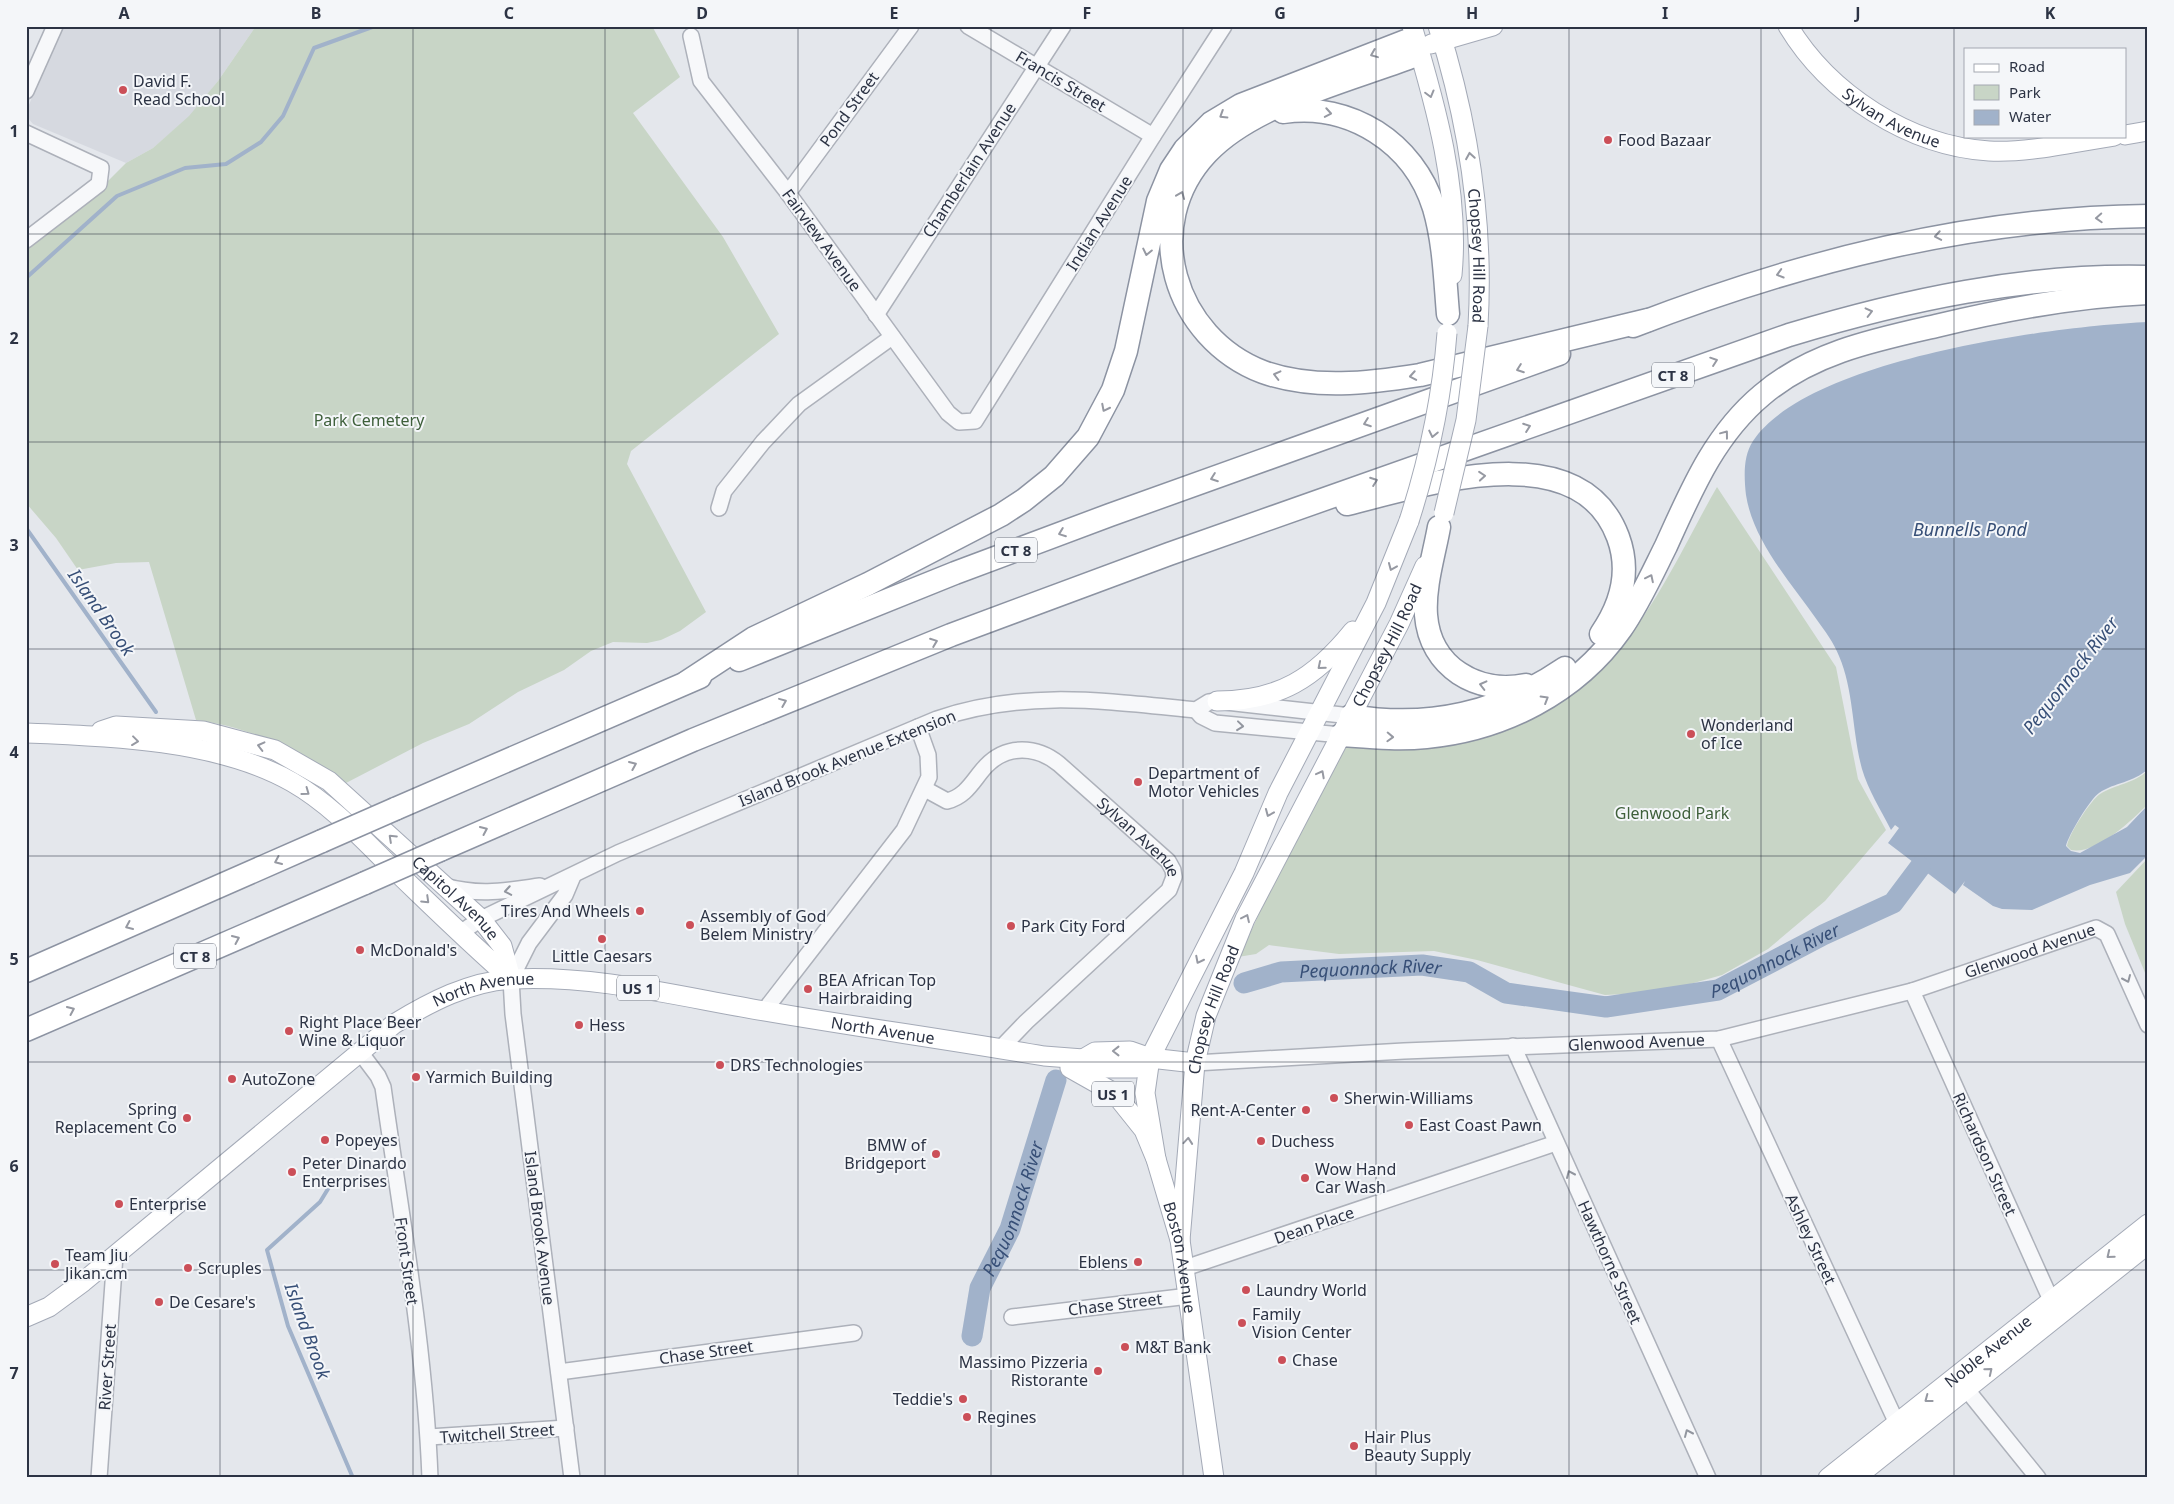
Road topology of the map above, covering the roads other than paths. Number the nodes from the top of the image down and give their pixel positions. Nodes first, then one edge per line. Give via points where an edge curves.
1 (55, 26) edge
2 (910, 26) edge
3 (968, 26) edge
4 (1063, 26) edge
5 (1224, 26) edge
6 (1493, 26) edge
7 (1788, 26) edge
8 (1441, 34) edge
9 (691, 36) dead end
10 (1415, 37) edge
11 (1037, 66) junction
12 (26, 91) edge
13 (2148, 131) edge
14 (26, 133) edge
15 (1231, 133) junction
16 (2126, 135) edge
17 (1152, 136) junction
18 (2102, 138) edge
19 (788, 192) junction
20 (2148, 216) edge
21 (26, 240) edge
22 (2148, 276) edge
23 (2148, 293) edge
24 (876, 315) junction
25 (1648, 320) junction
26 (1448, 324) junction
27 (892, 336) junction
28 (975, 421) joint
29 (719, 508) dead end
30 (1442, 520) junction
31 (1213, 538) junction
32 (1376, 603) junction
33 (1563, 669) junction
34 (687, 682) junction
35 (1217, 701) junction
36 (1196, 710) junction
37 (1321, 711) junction
38 (1346, 725) junction
39 (918, 727) junction
40 (1310, 732) junction
41 (26, 733) edge
42 (87, 735) junction
43 (925, 789) junction
44 (573, 876) junction
45 (443, 886) junction
46 (481, 919) junction
47 (460, 933) junction
48 (26, 971) edge
49 (512, 979) junction
50 (1912, 991) junction
51 (764, 1011) junction
52 (2148, 1025) edge
53 (26, 1030) edge
54 (1719, 1038) junction
55 (1513, 1046) junction
56 (1001, 1048) junction
57 (360, 1052) junction
58 (1044, 1056) junction
59 (1150, 1058) junction
60 (1194, 1062) junction
61 (1556, 1143) junction
62 (1156, 1159) junction
63 (2146, 1233) edge
64 (1180, 1240) junction
65 (116, 1255) junction
66 (1185, 1268) junction
67 (1189, 1296) junction
68 (2055, 1309) junction
69 (26, 1317) edge
70 (1012, 1317) dead end
71 (854, 1333) dead end
72 (559, 1372) junction
73 (1961, 1383) junction
74 (566, 1428) junction
75 (1901, 1430) junction
76 (429, 1438) junction
77 (99, 1478) edge
78 (430, 1478) edge
79 (572, 1478) edge
80 (1214, 1478) edge
81 (1708, 1478) edge
82 (1828, 1478) edge
83 (1855, 1478) edge
84 (2038, 1478) edge

1 - 12 street
2 - 19 street, Pond Street
3 - 11 street, Francis Street
4 - 11 street, Chamberlain Avenue
5 - 17 street, Indian Avenue
6 - 8 main road
7 - 18 main road, Sylvan Avenue via 1818,65 1859,102 1894,123 1938,142 1999,151
8 - 10 main road
30 -> 8 main road, Chopsey Hill Road, bridge via 1466,420 1478,326 1479,245 1473,179 1462,115
9 - 19 street, Fairview Avenue via 701,81
10 - 15 highway via 1411,57 1286,104
10 -> 26 main road, Chopsey Hill Road via 1440,132 1451,196 1454,240
10 -> 34 highway via 1414,43 1406,42 1246,103 1211,123 1185,149 1168,175 1158,201 1126,351 1113,390 1088,437 1049,480 1001,514 907,564 754,638
11 - 17 street, Francis Street
11 - 24 street, Chamberlain Avenue
13 - 16 main road
14 - 21 street via 101,168 99,184
25 -> 15 highway via 1450,368 1359,383 1316,382 1275,375 1246,364 1220,347 1193,317 1179,289 1172,258 1172,226 1184,187 1201,160
15 -> 26 highway via 1269,116 1309,110 1350,118 1394,144 1416,170 1434,207
17 - 28 street, Indian Avenue
19 - 24 street, Fairview Avenue
20 -> 25 highway, CT 8 via 2017,224 1900,243 1771,277
31 -> 22 highway, CT 8 via 1833,321 1920,300 2008,286
38 -> 23 highway via 1423,737 1470,730 1514,715 1572,680 1602,653 1628,618 1652,576 1698,478 1721,440 1760,397 1797,371 1857,345 1995,312 2067,299
24 - 27 street, Fairview Avenue
25 -> 34 highway, CT 8 via 1011,552
26 -> 32 main road, Chopsey Hill Road, bridge via 1434,432 1409,521
27 - 28 street, Fairview Avenue via 948,413 958,422
27 - 29 street via 799,404 724,490
33 -> 30 highway via 1535,682 1505,688 1475,683 1447,664 1433,642 1426,616
30 - 38 main road, Chopsey Hill Road via 1409,604
31 -> 33 highway via 1452,480 1516,474 1562,482 1590,497 1605,512 1620,542 1624,567 1621,595 1609,622 1592,644
53 -> 31 highway, CT 8, bridge via 822,686
32 -> 35 main road via 1334,655 1304,679 1266,695
32 - 37 main road, Chopsey Hill Road
33 - 38 highway via 1507,700 1466,714 1422,722 1375,720
34 -> 48 highway, CT 8, bridge
35 - 36 street, Island Brook Avenue Extension
35 - 37 street, Island Brook Avenue Extension
36 - 39 street, Island Brook Avenue Extension via 1081,700 1023,700 974,708
36 -> 40 street, Island Brook Avenue Extension via 1215,723
37 - 38 street, Island Brook Avenue Extension
37 - 40 main road, Chopsey Hill Road
38 - 40 street, Island Brook Avenue Extension
60 -> 38 main road, Chopsey Hill Road via 1206,1016 1245,920
39 - 43 street via 929,760
39 - 44 street, Island Brook Avenue Extension via 618,853
40 -> 59 main road, Chopsey Hill Road via 1278,793 1244,873
41 - 42 main road, Capitol Avenue
45 -> 42 main road, Capitol Avenue via 329,781 275,750 203,731 116,726
42 -> 47 main road, Capitol Avenue via 190,747 245,762 292,782 337,814
43 - 51 street via 904,830
43 - 56 street, Sylvan Avenue via 947,801 958,799 996,757 1015,751 1041,752 1059,764 1158,852 1173,870 1169,890
44 -> 45 street, Island Brook Avenue Extension via 495,893
44 - 46 street, Island Brook Avenue Extension
44 - 49 street via 565,895 529,943
45 - 46 main road, Capitol Avenue
46 - 47 street, Island Brook Avenue Extension
46 - 49 main road, Capitol Avenue via 502,946
47 - 49 main road, Capitol Avenue
49 - 51 main road, North Avenue / US 1 via 623,985
49 - 57 main road, North Avenue / US 1 via 473,986 438,999 394,1024
49 - 72 street, Island Brook Avenue via 513,1014
50 -> 52 street, Glenwood Avenue via 2096,928 2107,934
50 - 54 street, Glenwood Avenue
50 - 68 street, Richardson Street
51 - 56 main road, North Avenue / US 1
54 - 55 street, Glenwood Avenue
54 - 75 street, Ashley Street
55 - 60 street, Glenwood Avenue
55 - 61 street, Hawthorne Street
56 - 58 main road, North Avenue / US 1
57 - 65 main road, North Avenue / US 1
57 - 76 street, Front Street via 383,1087
58 - 59 main road, Glenwood Avenue / US 1 via 1083,1059 1095,1052 1130,1051
58 - 62 main road, US 1 via 1080,1072 1120,1100 1144,1130
59 - 60 main road, Glenwood Avenue / US 1
59 - 62 main road, Chopsey Hill Road via 1145,1093
64 -> 60 main road, Chopsey Hill Road / US 1
61 - 66 street, Dean Place
81 -> 61 street, Hawthorne Street
62 - 64 main road, Boston Avenue / US 1
63 - 68 main road, Noble Avenue
64 - 66 main road, Boston Avenue / US 1
65 - 69 main road, North Avenue / US 1 via 49,1307
65 - 77 street, River Street
66 - 67 main road, Boston Avenue / US 1
67 - 70 street, Chase Street
67 - 80 main road, Boston Avenue / US 1
68 - 73 main road, Noble Avenue
71 - 72 street, Chase Street
72 - 74 street, Island Brook Avenue
73 - 75 main road, Noble Avenue
73 - 84 street
74 - 76 street, Twitchell Street
74 - 79 street, Island Brook Avenue
75 - 82 main road, Noble Avenue
75 - 83 main road, Noble Avenue
76 - 78 street, Front Street

